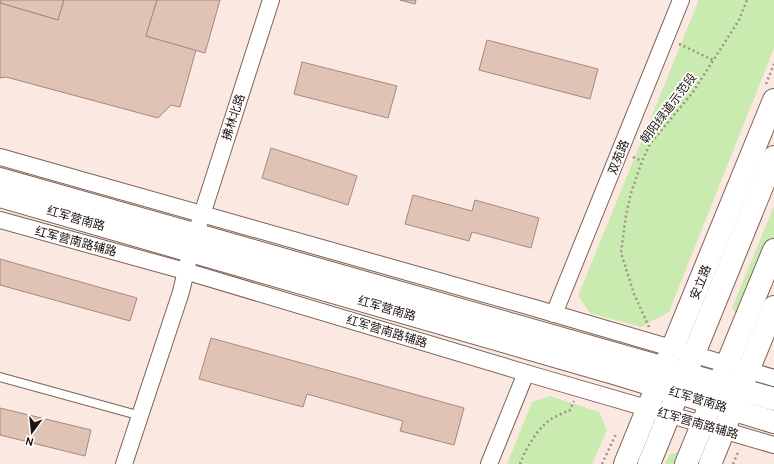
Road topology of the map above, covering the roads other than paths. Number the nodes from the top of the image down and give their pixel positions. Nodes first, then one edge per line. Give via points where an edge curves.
1 (271, 0) edge
2 (681, 0) edge
3 (774, 100) edge
4 (0, 157) edge
5 (774, 157) edge
6 (0, 179) edge
7 (0, 196) edge
8 (202, 214) junction
9 (0, 220) edge
10 (774, 250) edge
11 (191, 252) junction
12 (774, 307) edge
13 (554, 314) junction
14 (664, 362) junction
15 (526, 373) junction
16 (686, 374) junction
17 (723, 374) junction
18 (0, 377) edge
19 (774, 378) edge
20 (744, 380) junction
21 (774, 399) edge
22 (711, 403) junction
23 (648, 408) junction
24 (732, 409) junction
25 (670, 414) junction
26 (141, 416) junction
27 (774, 422) edge
28 (702, 424) junction
29 (724, 430) junction
30 (774, 445) edge
31 (124, 464) edge
32 (489, 464) edge
33 (625, 464) edge
34 (649, 464) edge
35 (686, 464) edge
36 (710, 464) edge

1 - 8 street, 拂林北路
2 - 13 street, 双苑路
3 - 14 main road, 安立路
4 - 8 street
5 - 16 main road, 安立路
6 - 11 main road, 红军营南路
7 - 11 main road, 红军营南路
8 - 11 street, 拂林北路
8 - 13 street
9 - 11 street, 红军营南路辅路
10 - 17 main road
11 - 14 main road, 红军营南路
11 - 15 street, 红军营南路辅路
11 - 26 street, 拂林北路 via 181,292
12 - 20 main road
13 - 14 street
14 - 16 main road, 红军营南路
14 - 23 main road, 安立路
15 - 23 street, 红军营南路辅路
15 - 32 street
16 - 17 main road, 红军营南路
16 - 22 main road, 红军营南路
16 - 25 main road, 安立路
17 - 20 main road, 红军营南路
17 - 22 main road
18 - 26 lane
19 - 20 street
20 - 21 main road, 红军营南路
20 - 24 main road
22 - 24 main road, 红军营南路
22 - 28 main road
23 - 25 street, 红军营南路辅路
23 - 33 main road, 安立路
24 - 27 main road, 红军营南路
24 - 29 main road
25 - 28 street, 红军营南路辅路
25 - 34 main road, 安立路
26 - 31 street, 拂林北路
28 - 29 street, 红军营南路辅路
28 - 35 main road
29 - 30 street, 红军营南路辅路
29 - 36 main road

